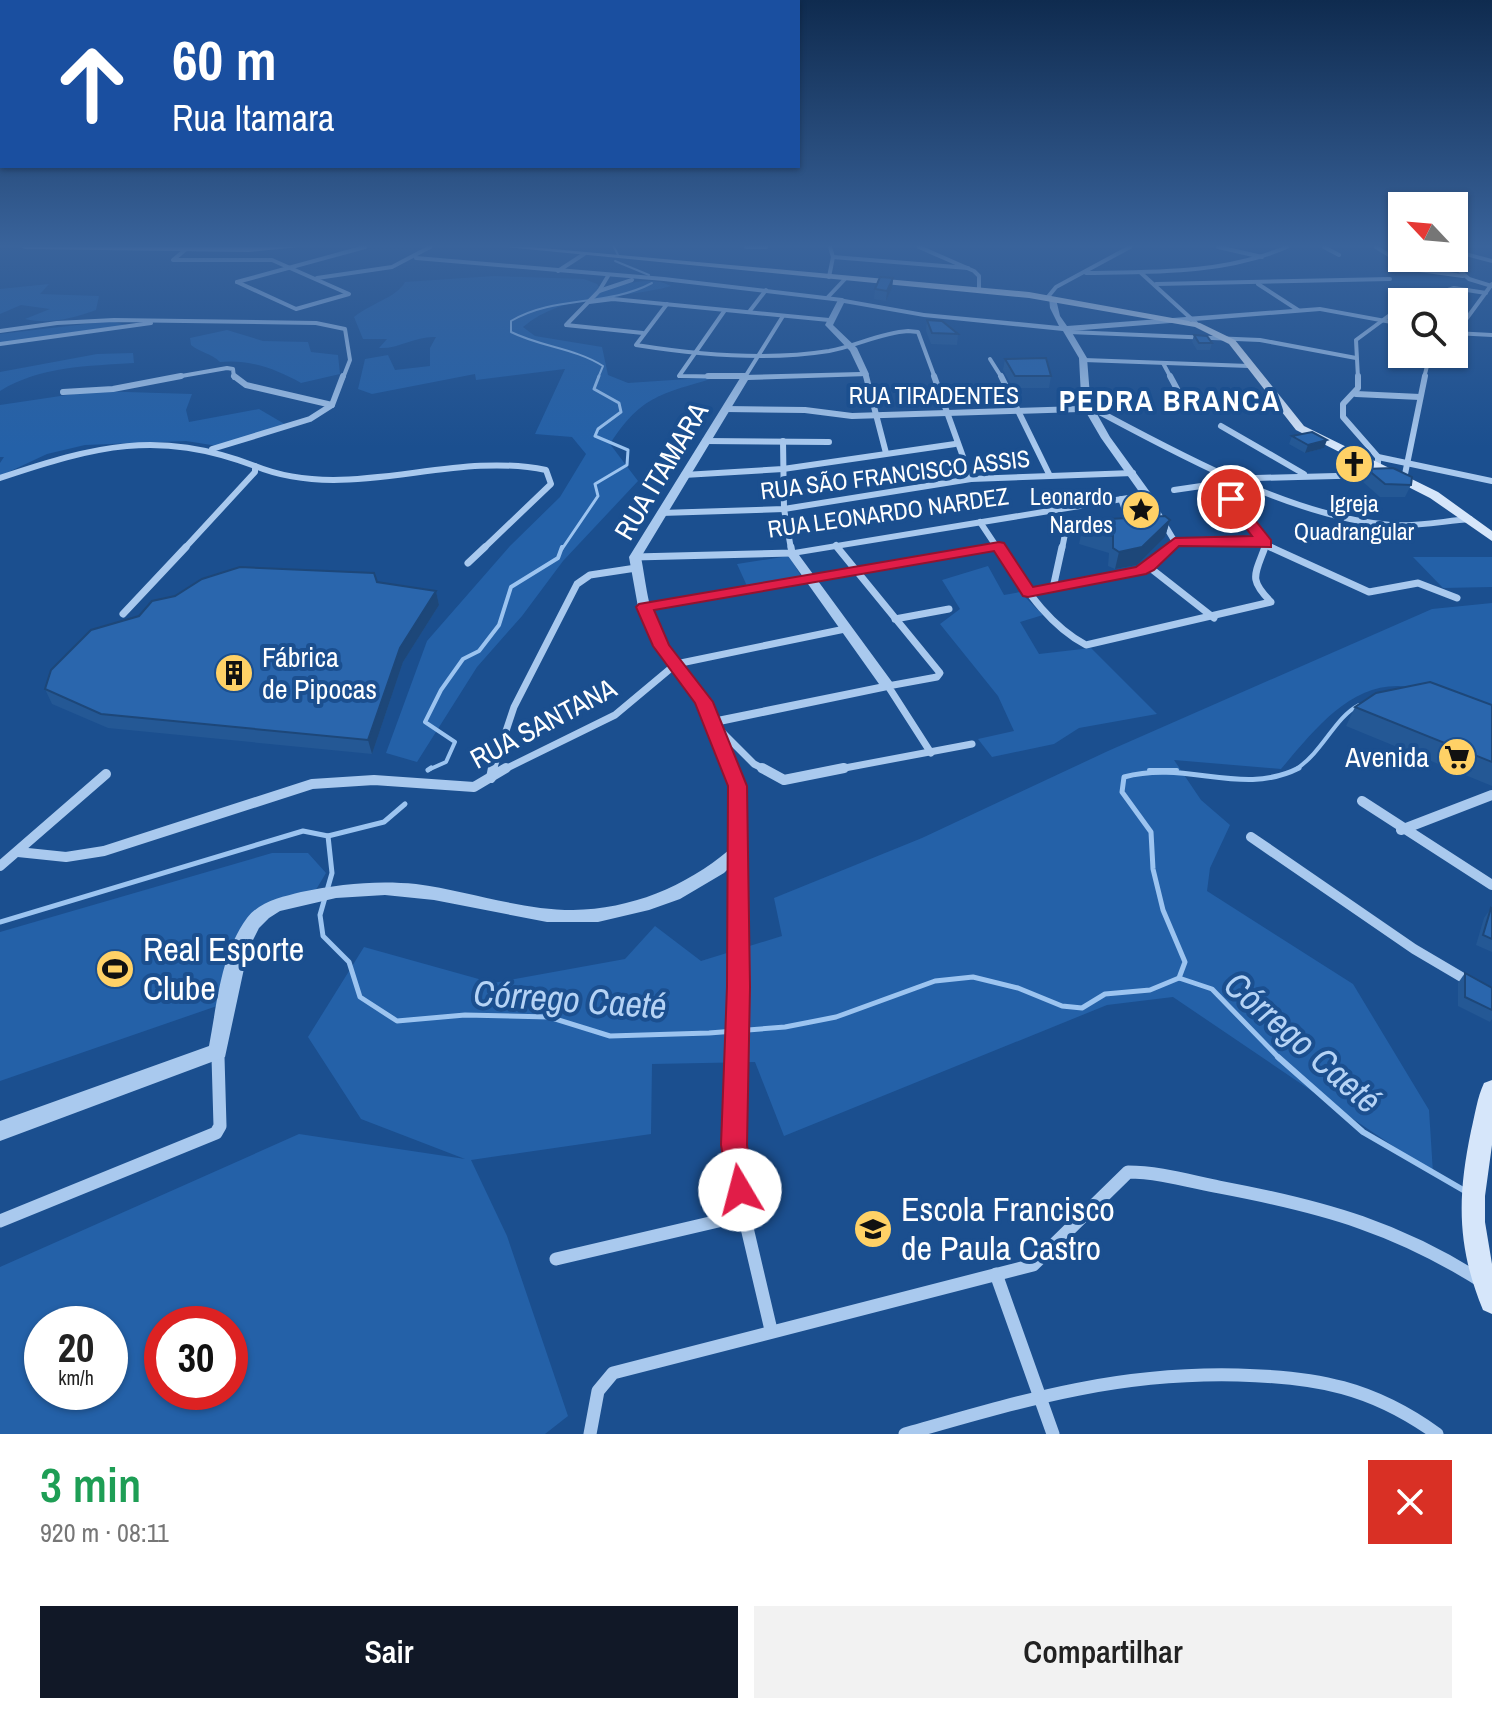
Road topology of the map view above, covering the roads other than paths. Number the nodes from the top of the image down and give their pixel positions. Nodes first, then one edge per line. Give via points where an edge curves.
1 (577, 314) edge
2 (659, 314) edge
3 (722, 314) edge
4 (765, 314) edge
5 (833, 314) edge
6 (918, 314) edge
7 (1055, 314) edge
8 (1146, 314) edge
9 (1186, 314) edge
10 (1264, 314) edge
11 (1354, 314) edge
12 (1388, 315) edge
13 (783, 316) junction
14 (129, 319) junction
15 (1177, 319) junction
16 (1381, 319) junction
17 (171, 320) junction
18 (829, 320) junction
19 (1388, 321) edge
20 (1194, 322) junction
21 (126, 327) junction
22 (1083, 330) junction
23 (0, 331) edge
24 (1067, 331) junction
25 (643, 333) junction
26 (1468, 334) edge
27 (1492, 335) edge
28 (1225, 337) junction
29 (0, 344) edge
30 (851, 345) junction
31 (695, 352) junction
32 (762, 353) junction
33 (1356, 358) junction
34 (990, 359) dead end
35 (1084, 360) junction
36 (1163, 363) junction
37 (1249, 366) junction
38 (1427, 368) edge
39 (865, 374) junction
40 (745, 377) junction
41 (1177, 389) dead end
42 (63, 392) dead end
43 (1356, 394) junction
44 (1420, 397) junction
45 (332, 405) junction
46 (1142, 407) dead end
47 (726, 409) junction
48 (1092, 410) junction
49 (1019, 413) junction
50 (948, 414) junction
51 (877, 416) junction
52 (1221, 426) dead end
53 (705, 441) junction
54 (783, 441) junction
55 (829, 442) dead end
56 (955, 444) junction
57 (212, 449) junction
58 (886, 453) junction
59 (1378, 462) junction
60 (1405, 462) junction
61 (255, 466) junction
62 (783, 469) junction
63 (1133, 473) junction
64 (1049, 474) junction
65 (684, 475) junction
66 (1309, 476) junction
67 (1399, 477) junction
68 (0, 478) edge
69 (971, 479) junction
70 (1240, 480) junction
71 (1492, 481) edge
72 (1215, 484) junction
73 (1174, 490) dead end
74 (1147, 495) junction
75 (1121, 499) junction
76 (784, 509) junction
77 (661, 513) junction
78 (1472, 519) junction
79 (980, 522) junction
80 (1141, 527) edge
81 (1100, 528) edge
82 (1491, 532) edge
83 (1175, 542) junction
84 (1266, 543) junction
85 (836, 545) junction
86 (999, 546) junction
87 (792, 553) junction
88 (635, 562) junction
89 (468, 563) dead end
90 (1149, 567) junction
91 (856, 571) junction
92 (809, 579) junction
93 (1053, 588) junction
94 (1028, 593) junction
95 (1457, 598) dead end
96 (644, 607) junction
97 (949, 609) dead end
98 (123, 614) dead end
99 (1214, 618) junction
100 (895, 619) junction
101 (845, 629) junction
102 (676, 664) junction
103 (888, 686) junction
104 (714, 723) junction
105 (972, 744) dead end
106 (931, 753) junction
107 (106, 774) dead end
108 (491, 778) junction
109 (1492, 795) edge
110 (1362, 801) dead end
111 (1401, 830) junction
112 (1251, 837) dead end
113 (18, 852) junction
114 (737, 852) junction
115 (0, 866) edge
116 (1492, 885) edge
117 (1479, 986) edge
118 (218, 1051) junction
119 (1492, 1090) edge
120 (0, 1131) edge
121 (1481, 1163) edge
122 (744, 1215) junction
123 (0, 1221) edge
124 (556, 1259) dead end
125 (996, 1274) junction
126 (1489, 1290) edge
127 (771, 1330) junction
128 (1038, 1397) junction
129 (590, 1434) edge
130 (905, 1434) edge
131 (1053, 1434) edge
132 (1437, 1434) edge

1 - 25 street via 566,325
2 - 25 street
3 - 31 street
4 - 13 street
5 - 18 street
6 - 24 street
7 - 24 street
8 - 15 main road
9 - 20 street
10 - 20 street
11 - 16 street
12 - 16 street
13 - 18 street
13 - 32 street, RUA ITAMARA
14 - 17 street
14 - 21 street
14 - 23 street
15 - 20 main road
15 - 22 street
16 - 19 street
16 - 33 street via 1356,340
17 - 21 street
17 - 45 street via 302,320 345,329 350,360
18 - 30 street
20 - 28 main road
21 - 29 street
22 - 24 street
22 - 28 street
24 - 35 street
25 - 31 street via 637,346
26 - 27 street
28 - 33 street
28 - 37 main road
30 - 32 street
30 - 39 street
30 - 50 street via 918,332
31 - 32 street
31 - 40 street via 679,374 683,377
32 - 40 street, RUA ITAMARA
33 - 43 street
34 - 49 street
35 - 36 street
35 - 48 street via 1084,389
36 - 37 street
36 - 41 street
37 - 59 main road via 1300,428
38 - 44 street
39 - 40 street
39 - 51 street
40 - 47 street, RUA ITAMARA
42 - 45 street via 233,369 234,379 246,385
43 - 44 street
43 - 59 street via 1343,404 1343,417
44 - 60 street
45 - 57 street via 310,419
46 - 48 street, RUA TIRADENTES
47 - 51 street, RUA TIRADENTES
47 - 53 street, RUA ITAMARA
48 - 49 street, RUA TIRADENTES
48 - 63 street
48 - 70 street
49 - 50 street, RUA TIRADENTES
49 - 64 street
50 - 51 street, RUA TIRADENTES
50 - 56 street
51 - 58 street
52 - 66 street
53 - 54 street
53 - 65 street, RUA ITAMARA
54 - 55 street
54 - 62 street
56 - 58 street
56 - 69 street
57 - 61 street
57 - 68 street via 160,442 120,444
58 - 62 street
59 - 60 street
59 - 67 main road
60 - 67 street
60 - 71 street
61 - 89 street via 278,476 309,479 482,462 546,470 551,484
61 - 98 street
62 - 65 street
62 - 76 street
63 - 64 street, RUA SÃO FRANCISCO ASSIS
63 - 74 street
64 - 69 street, RUA SÃO FRANCISCO ASSIS
65 - 77 street, RUA ITAMARA
66 - 67 street
66 - 70 street
67 - 78 main road
69 - 76 street, RUA SÃO FRANCISCO ASSIS
70 - 72 street
70 - 78 street via 1354,522
72 - 73 street
72 - 84 street
74 - 75 street, RUA LEONARDO NARDEZ
74 - 83 street
75 - 79 street, RUA LEONARDO NARDEZ
75 - 80 street via 1127,527
76 - 77 street, RUA SÃO FRANCISCO ASSIS
76 - 87 street
77 - 88 street, RUA ITAMARA
78 - 82 main road
79 - 85 street, RUA LEONARDO NARDEZ
79 - 86 street
81 - 93 street via 1065,534
83 - 84 street
83 - 90 street
84 - 95 street via 1369,592 1413,583
84 - 99 street via 1254,579 1271,602
85 - 87 street, RUA LEONARDO NARDEZ
85 - 91 street
86 - 91 street
86 - 94 street
87 - 88 street, RUA LEONARDO NARDEZ
87 - 92 street
88 - 96 street, RUA ITAMARA
88 - 108 street, RUA LEONARDO NARDEZ via 577,584 518,703
90 - 93 street
90 - 99 street
91 - 92 street
91 - 100 street
92 - 96 street
92 - 101 street
93 - 94 street
94 - 99 street via 1079,642 1089,645
96 - 102 street, RUA ITAMARA via 654,634
97 - 100 street
100 - 103 street via 941,675
101 - 102 street, RUA SANTANA
101 - 103 street
102 - 104 street, RUA ITAMARA
102 - 108 street, RUA SANTANA via 615,715
103 - 104 street
103 - 106 street
104 - 106 street via 754,764 778,780
104 - 114 street, RUA ITAMARA via 737,786
105 - 106 street
107 - 113 street
108 - 113 street, RUA SANTANA via 474,787 374,780 312,784 104,851 66,857
109 - 111 street
110 - 111 street
111 - 116 street
112 - 117 street via 1430,960
113 - 115 street
114 - 118 street via 714,874 681,893 598,913 550,916 397,889 353,889 271,907 244,938
114 - 122 street via 734,1145
118 - 120 street
118 - 123 street via 216,1133
119 - 121 main road
121 - 126 main road via 1470,1208 1473,1247
122 - 124 street
122 - 127 street
125 - 126 street via 1044,1258 1118,1179 1142,1172 1345,1216 1445,1257
125 - 127 street
125 - 128 street
127 - 129 street via 613,1373 598,1391
128 - 130 street
128 - 131 street
128 - 132 street via 1175,1374 1321,1380 1380,1396

